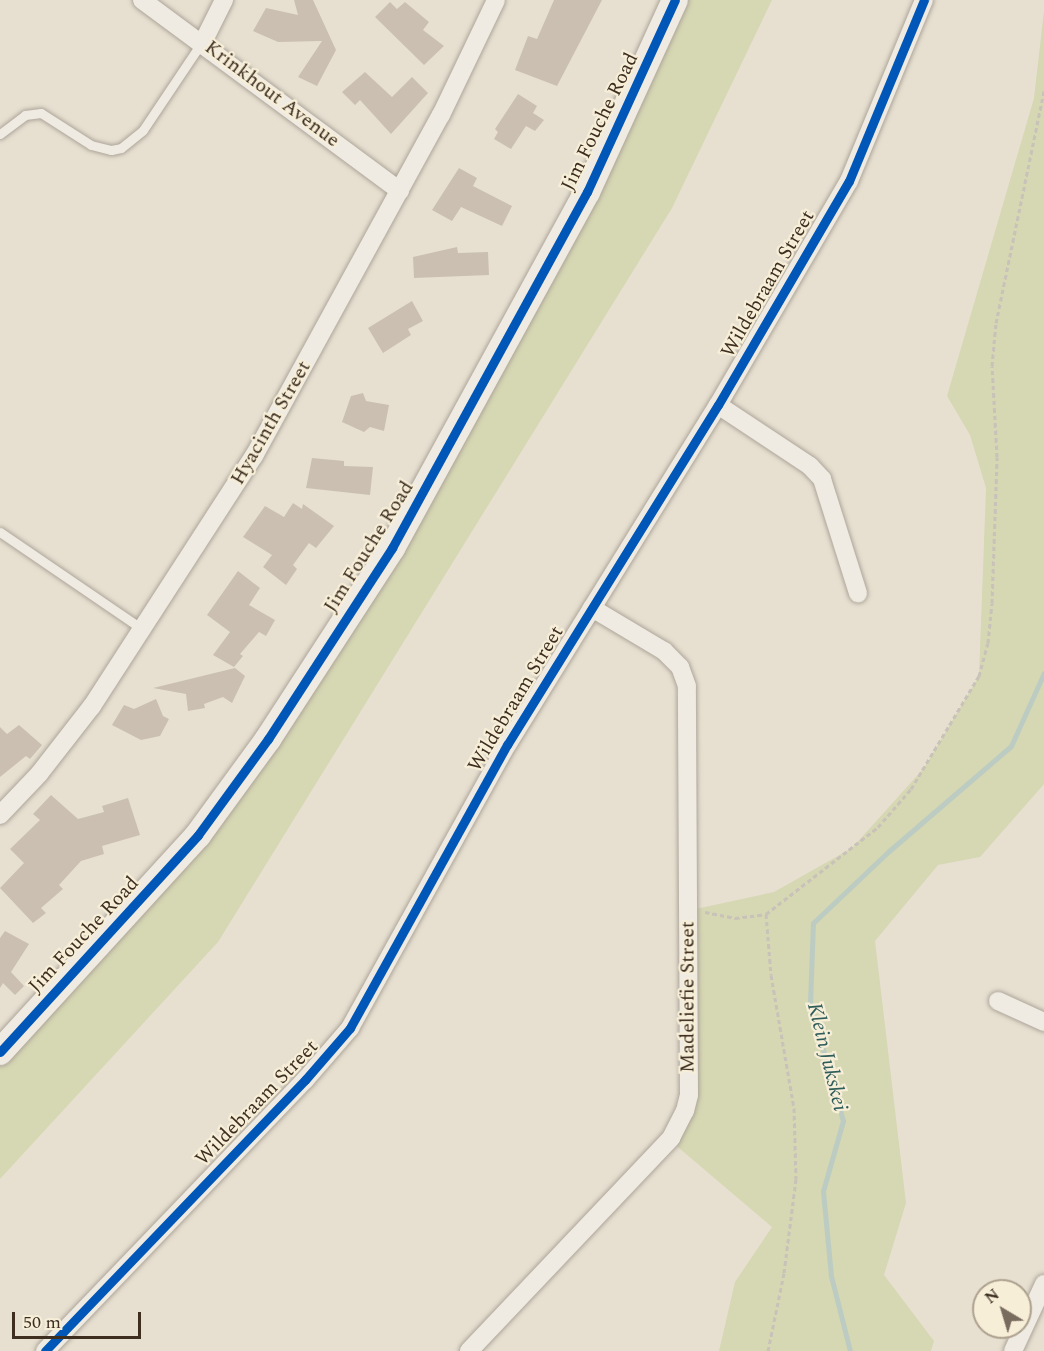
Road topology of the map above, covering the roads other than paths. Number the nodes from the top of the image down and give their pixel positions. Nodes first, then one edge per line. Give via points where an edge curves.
1 (142, 0) edge
2 (224, 0) edge
3 (496, 0) edge
4 (675, 0) edge
5 (924, 0) edge
6 (203, 42) junction
7 (0, 134) edge
8 (400, 190) junction
9 (718, 405) junction
10 (0, 532) edge
11 (858, 593) dead end
12 (592, 608) junction
13 (142, 629) junction
14 (0, 815) edge
15 (998, 1001) dead end
16 (1044, 1022) edge
17 (0, 1052) edge
18 (1044, 1284) edge
19 (45, 1351) edge
20 (469, 1351) edge
21 (1013, 1351) edge

1 - 6 street, Krinkhout Avenue
2 - 6 street
3 - 8 street, Hyacinth Street
4 - 17 street, Jim Fouche Road via 587,192 392,548 212,817 153,888
5 - 9 street, Wildebraam Street via 849,181
6 - 7 lane via 143,130 121,148 91,145 41,113 26,115
6 - 8 street, Krinkhout Avenue
8 - 13 street, Hyacinth Street via 254,456
9 - 11 street via 822,478
9 - 12 street, Wildebraam Street
10 - 13 lane
12 - 19 street, Wildebraam Street via 507,745 350,1028
12 - 20 street, Madeliefie Street via 664,651 680,667 687,686 688,1095 681,1122 659,1153
13 - 14 street, Hyacinth Street via 67,739
15 - 16 street
18 - 21 street

